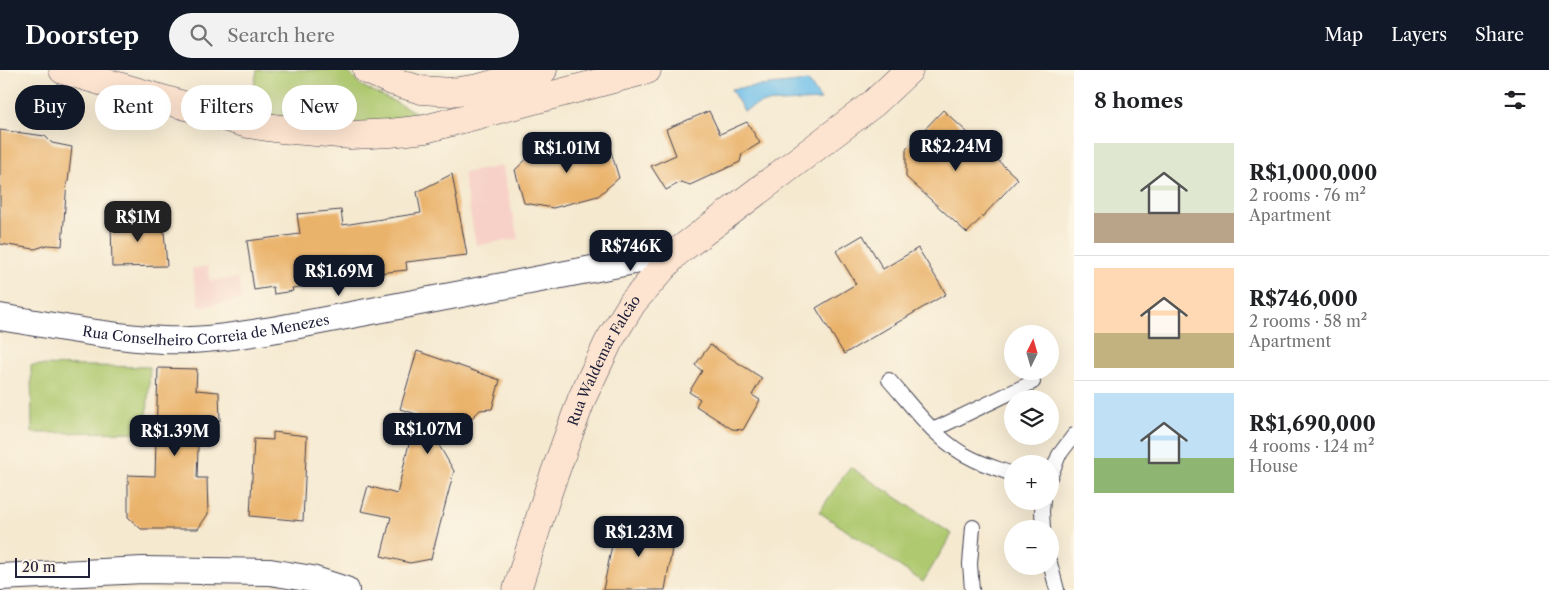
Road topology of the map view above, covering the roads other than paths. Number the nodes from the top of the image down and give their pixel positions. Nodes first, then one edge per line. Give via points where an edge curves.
1 (63, 70) edge
2 (367, 70) edge
3 (543, 70) edge
4 (647, 70) edge
5 (898, 74) edge
6 (676, 253) junction
7 (0, 317) edge
8 (889, 380) dead end
9 (1034, 382) dead end
10 (933, 430) junction
11 (1074, 435) edge
12 (1059, 455) edge
13 (1004, 471) edge
14 (973, 527) dead end
15 (1053, 575) edge
16 (0, 576) edge
17 (346, 590) edge
18 (517, 590) edge
19 (972, 590) edge
20 (1057, 590) edge

1 - 4 street via 248,124 352,135 425,129
2 - 3 street via 421,90 452,92
5 - 6 street, Rua Waldemar Falcão via 874,103
6 - 7 street, Rua Conselheiro Correia de Menezes via 213,339 165,340 122,336
6 - 18 street, Rua Waldemar Falcão via 633,302 601,357 548,490
8 - 10 lane
9 - 10 lane
10 - 13 lane via 972,459
11 - 12 lane
14 - 19 lane
15 - 20 lane
16 - 17 street via 143,570 270,572

